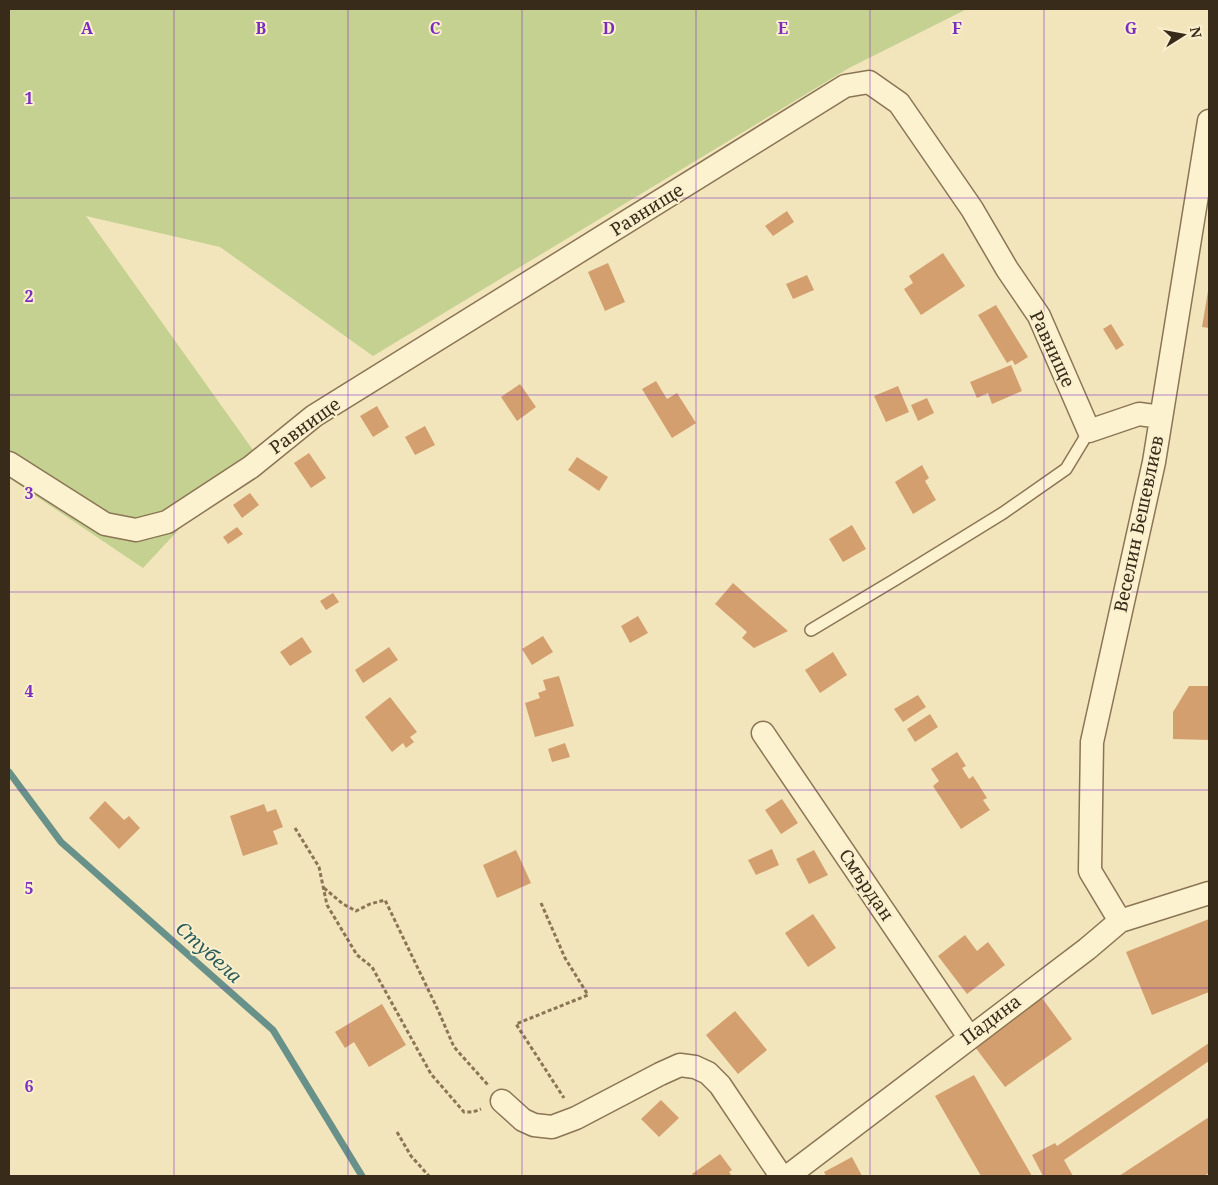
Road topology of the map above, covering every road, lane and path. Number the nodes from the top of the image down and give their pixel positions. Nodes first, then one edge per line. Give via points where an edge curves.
1 (1209, 121) edge
2 (1161, 417) junction
3 (1089, 431) junction
4 (9, 463) edge
5 (811, 630) dead end
6 (763, 733) dead end
7 (295, 828) dead end
8 (324, 888) junction
9 (1209, 893) edge
10 (542, 903) dead end
11 (1120, 921) junction
12 (970, 1037) junction
13 (502, 1102) junction
14 (576, 1118) junction
15 (397, 1132) dead end
16 (430, 1176) edge
17 (781, 1176) edge
18 (788, 1176) edge

1 - 2 street, Веселин Бешевлиев
2 - 3 street via 1139,414
2 - 11 street, Веселин Бешевлиев via 1092,742 1090,871
3 - 4 street, Равнище via 1040,316 899,103 869,82 845,86 314,416 251,467 167,522 136,530 105,524
3 - 5 lane via 1066,468 1002,513
6 - 12 street, Смърдан
7 - 8 path via 319,868
8 - 13 path via 356,911 385,900 454,1047
8 - 13 path via 327,905 357,955 372,967 431,1074 464,1112
9 - 11 street, Падина
10 - 14 path via 565,958 588,995 516,1024
11 - 12 street, Падина
12 - 18 street, Падина
13 - 14 street via 534,1125 552,1127
14 - 17 street via 680,1065 695,1067 708,1073 720,1085
15 - 16 path via 411,1156

